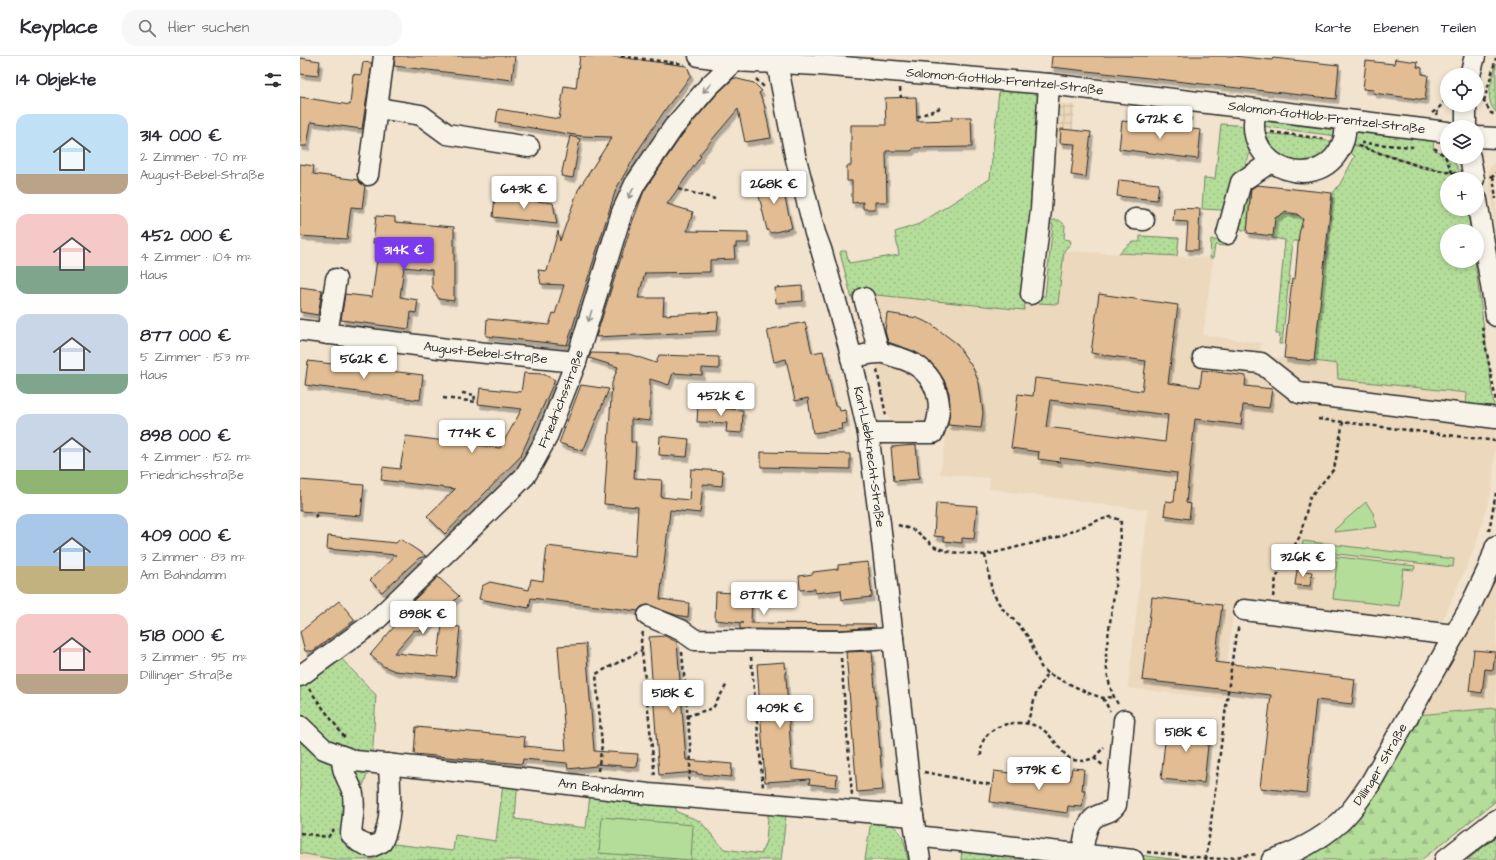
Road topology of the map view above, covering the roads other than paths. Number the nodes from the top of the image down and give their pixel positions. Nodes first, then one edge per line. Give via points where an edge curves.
1 (384, 56) edge
2 (699, 56) edge
3 (1475, 56) edge
4 (735, 61) junction
5 (761, 64) edge
6 (1472, 68) edge
7 (1049, 84) junction
8 (378, 108) junction
9 (1256, 110) junction
10 (1346, 121) junction
11 (1440, 131) edge
12 (1484, 137) edge
13 (1496, 138) edge
14 (529, 147) dead end
15 (1271, 162) junction
16 (368, 175) dead end
17 (1480, 216) edge
18 (1227, 234) dead end
19 (1493, 277) edge
20 (336, 279) dead end
21 (1031, 294) dead end
22 (864, 298) dead end
23 (1489, 319) edge
24 (300, 330) edge
25 (327, 334) junction
26 (880, 352) junction
27 (1203, 357) dead end
28 (851, 358) junction
29 (576, 362) junction
30 (1496, 418) edge
31 (868, 433) junction
32 (1492, 539) edge
33 (1492, 568) edge
34 (1244, 610) road end
35 (648, 616) road end
36 (1454, 635) junction
37 (893, 638) junction
38 (300, 676) edge
39 (1124, 720) road end
40 (300, 726) edge
41 (343, 757) junction
42 (388, 764) junction
43 (913, 816) junction
44 (1496, 821) edge
45 (916, 836) junction
46 (1082, 854) junction
47 (1139, 856) edge
48 (1266, 857) edge
49 (920, 860) edge
50 (1446, 860) edge

1 - 8 street
2 - 4 street, Salomon-Gottlob-Frentzel-Straße
3 - 6 street
4 - 5 street, Salomon-Gottlob-Frentzel-Straße
4 -> 29 street, Friedrichsstraße via 709,86 673,128 635,184 622,212
5 - 7 street, Salomon-Gottlob-Frentzel-Straße
5 - 28 street, Karl-Liebknecht-Straße via 795,155
7 - 9 street, Salomon-Gottlob-Frentzel-Straße
7 - 21 street via 1041,210
8 - 14 street via 421,115 447,134
8 - 16 street
9 - 10 street, Salomon-Gottlob-Frentzel-Straße
9 - 15 street via 1254,136
10 - 11 street, Salomon-Gottlob-Frentzel-Straße
10 - 15 street via 1344,142 1336,155 1324,166 1312,171 1294,172
12 - 13 street
15 - 18 street via 1241,182
17 - 19 street
19 - 23 street
20 - 25 street
22 - 26 street
24 - 25 street, August-Bebel-Straße
25 - 29 street, August-Bebel-Straße
26 - 28 street
26 - 31 street via 912,362 926,373 937,393 939,416 933,433 929,434
27 - 30 street via 1261,363 1299,393
28 - 31 street, Karl-Liebknecht-Straße
29 - 38 street, Friedrichsstraße via 543,445 524,476 392,605 367,627
31 - 37 street, Karl-Liebknecht-Straße
32 - 33 street, Dillinger Straße
33 - 36 street, Dillinger Straße
34 - 36 street
35 - 37 street via 681,630 695,640 840,641
36 - 48 street, Dillinger Straße via 1355,806 1340,823 1322,836 1283,857
37 - 43 street, Karl-Liebknecht-Straße
39 - 46 street via 1116,805 1112,811 1096,816 1088,824
40 - 41 street, Am Bahndamm via 324,750
41 - 42 street, Am Bahndamm via 355,761
41 - 42 street via 342,762 352,790 351,834 359,842 371,847 382,842 386,833 390,807
42 - 43 street, Am Bahndamm via 656,795
43 - 45 street, Karl-Liebknecht-Straße
44 - 50 main road
45 - 46 street
45 - 49 street, Karl-Liebknecht-Straße
46 - 47 street

